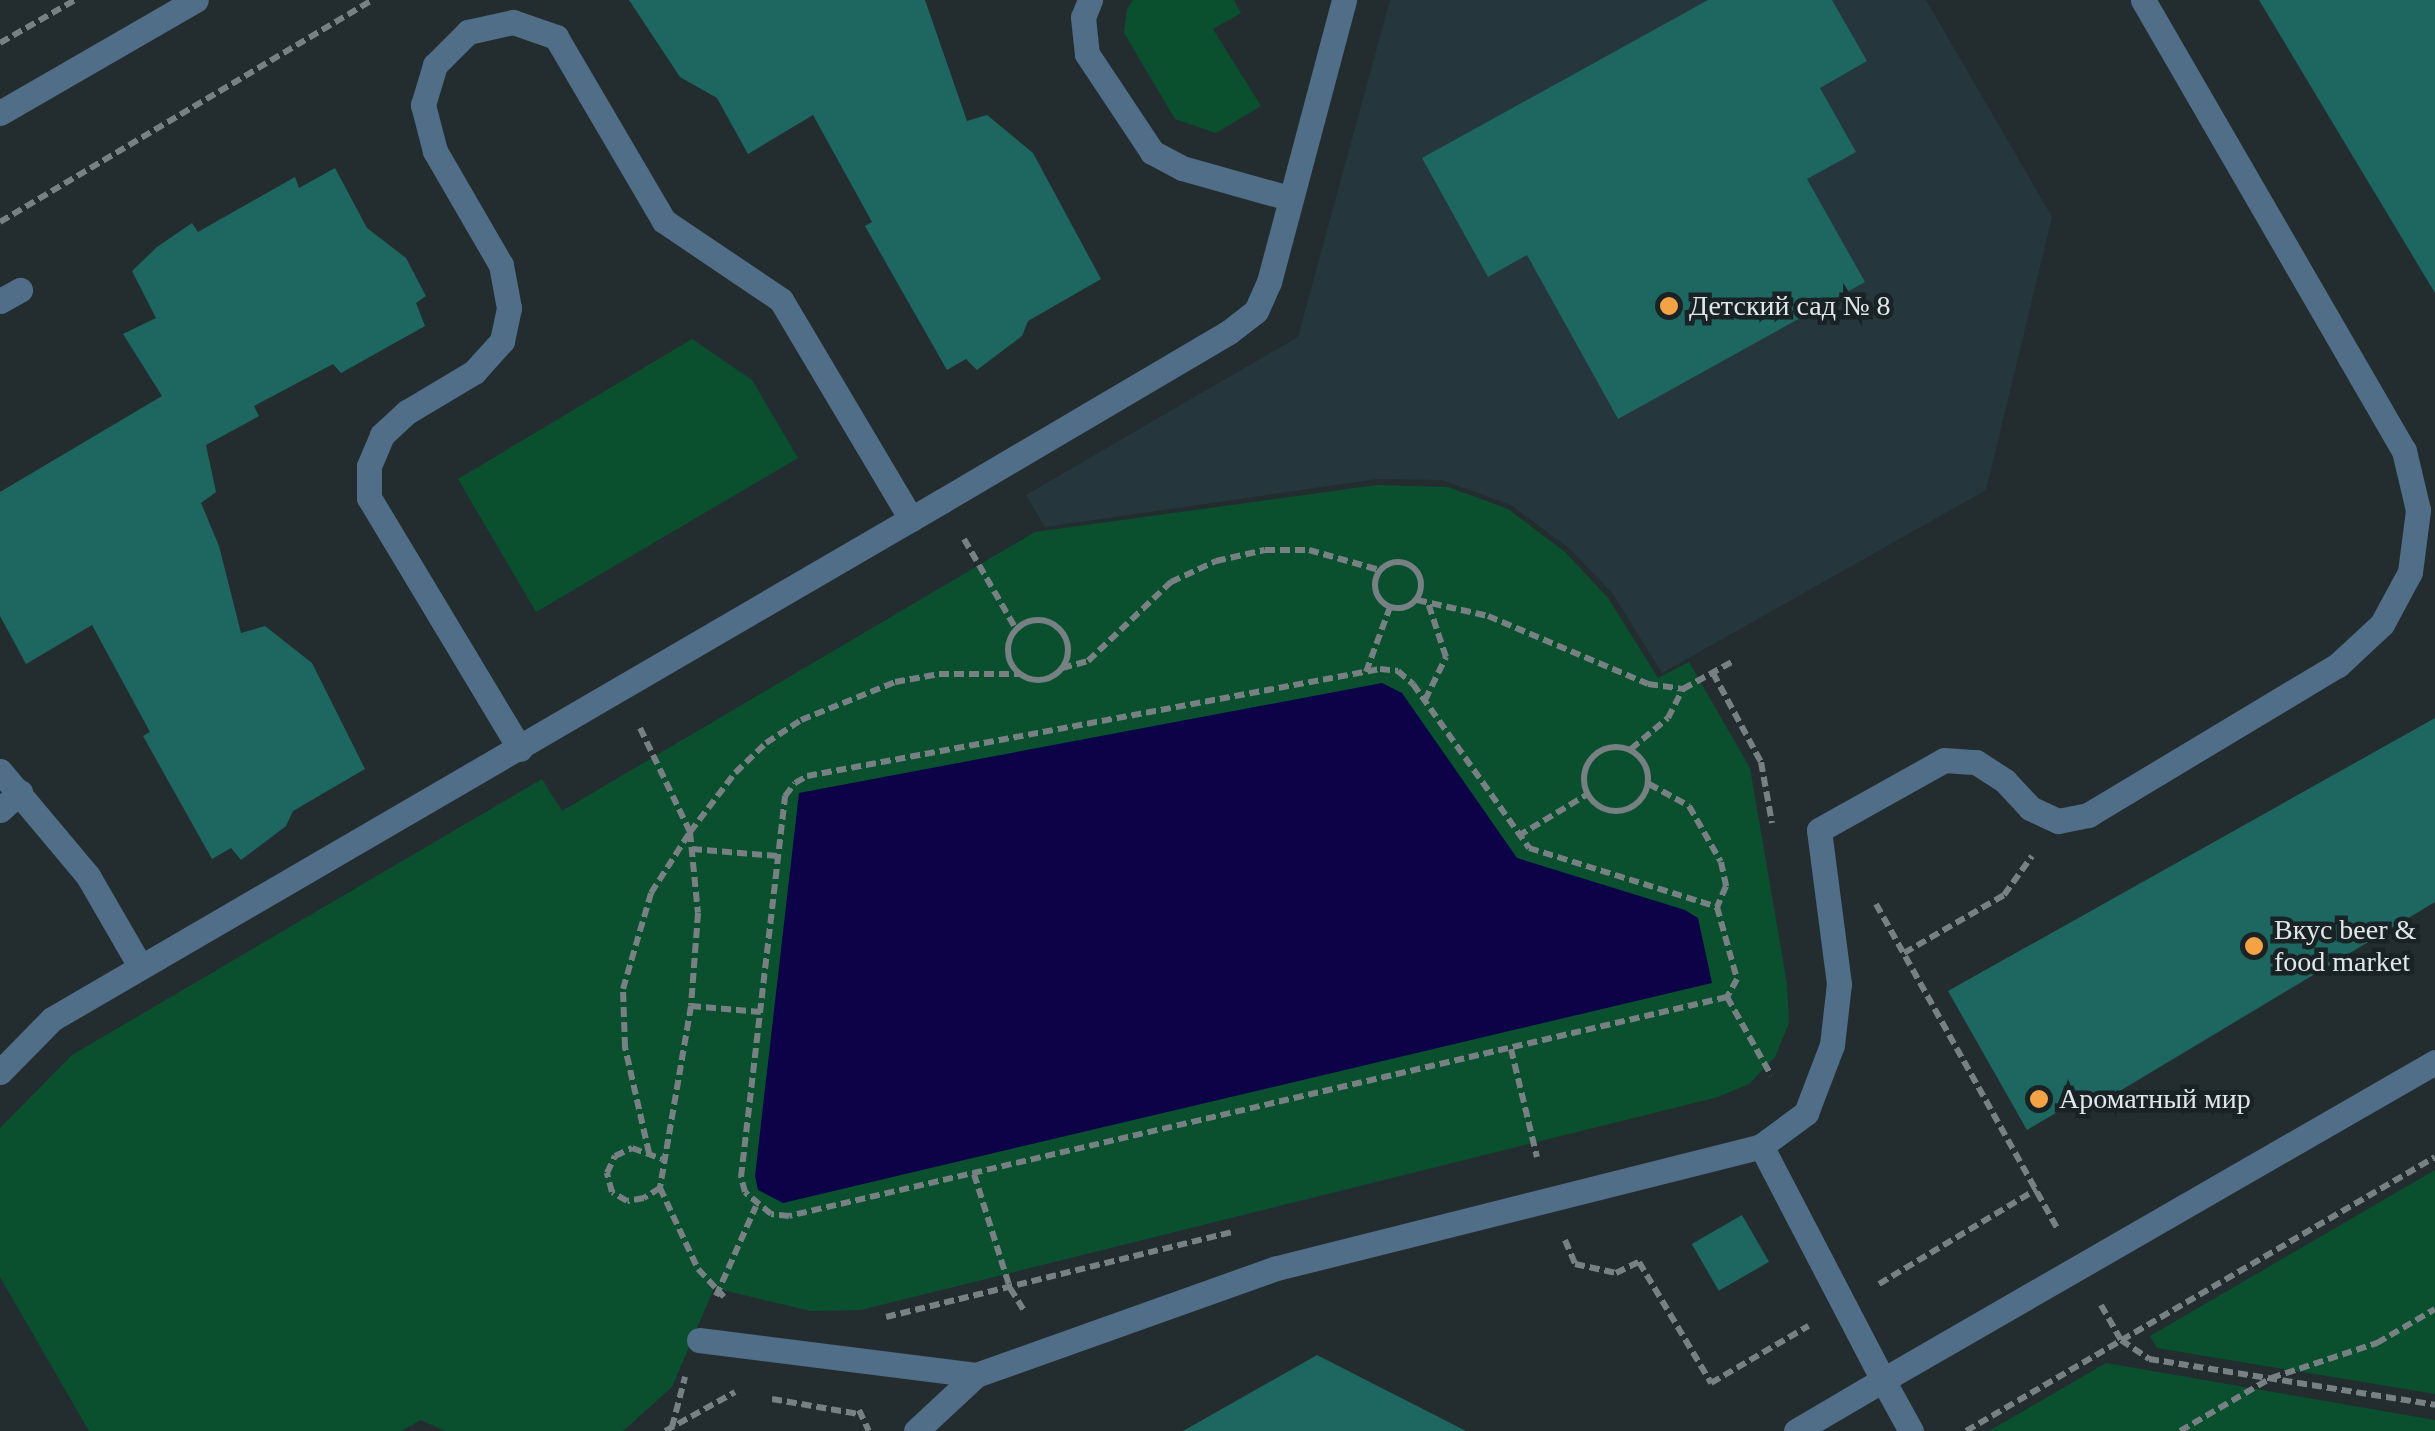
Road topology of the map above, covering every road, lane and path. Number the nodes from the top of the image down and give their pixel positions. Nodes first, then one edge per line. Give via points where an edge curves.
1 (75, 0) edge
2 (196, 0) edge
3 (373, 0) edge
4 (1090, 0) edge
5 (1344, 0) edge
6 (2145, 0) edge
7 (0, 44) edge
8 (0, 114) edge
9 (1289, 198) junction
10 (0, 222) edge
11 (942, 500) junction
12 (911, 519) junction
13 (1380, 570) junction
14 (1417, 600) junction
15 (1428, 603) junction
16 (1390, 607) junction
17 (1016, 629) junction
18 (1732, 662) dead end
19 (1062, 668) junction
20 (1366, 672) junction
21 (1713, 673) junction
22 (1020, 674) junction
23 (621, 688) junction
24 (1683, 689) junction
25 (1425, 700) junction
26 (520, 749) junction
27 (1631, 749) junction
28 (0, 772) edge
29 (1649, 784) junction
30 (20, 792) junction
31 (1588, 794) junction
32 (0, 810) edge
33 (2058, 821) junction
34 (1819, 830) junction
35 (690, 832) junction
36 (1518, 836) junction
37 (692, 849) junction
38 (778, 856) junction
39 (1871, 895) dead end
40 (1717, 907) junction
41 (1904, 953) junction
42 (140, 966) junction
43 (1727, 997) junction
44 (691, 1006) junction
45 (760, 1012) junction
46 (1512, 1050) junction
47 (2435, 1062) edge
48 (1780, 1065) dead end
49 (0, 1072) edge
50 (1772, 1078) junction
51 (1762, 1087) dead end
52 (1806, 1113) junction
53 (1761, 1146) junction
54 (1556, 1152) dead end
55 (649, 1153) junction
56 (1537, 1156) junction
57 (2435, 1156) edge
58 (662, 1159) junction
59 (1518, 1161) dead end
60 (974, 1174) junction
61 (660, 1188) junction
62 (2036, 1189) junction
63 (1548, 1200) junction
64 (1236, 1232) dead end
65 (2080, 1267) junction
66 (1010, 1288) junction
67 (735, 1304) dead end
68 (1845, 1304) junction
69 (2435, 1309) edge
70 (879, 1318) dead end
71 (699, 1340) dead end
72 (2120, 1340) junction
73 (1047, 1350) junction
74 (976, 1375) junction
75 (2271, 1378) junction
76 (1883, 1380) junction
77 (749, 1394) dead end
78 (767, 1398) dead end
79 (2435, 1405) edge
80 (859, 1414) dead end
81 (666, 1431) edge
82 (916, 1431) edge
83 (1796, 1431) edge
84 (1911, 1431) edge
85 (1966, 1431) edge
86 (2180, 1431) edge

1 - 7 path
2 - 8 lane
3 - 10 path
4 - 9 lane via 1083,17 1086,54 1152,152 1182,168
5 - 9 lane
6 - 33 lane via 2404,451 2418,510 2410,572 2382,624 2338,665 2088,815
9 - 11 lane via 1256,311
11 - 12 lane
11 - 17 path
12 - 23 lane
12 - 26 lane via 782,300 664,221 556,37 513,22 468,32 435,65 424,105 436,150 501,265 510,308 502,341 474,372 382,436 369,466 369,498
13 - 14 path via 1408,562 1422,586
13 - 16 path via 1374,584
13 - 19 path via 1309,550 1264,550 1216,561 1171,582 1088,661
14 - 15 path
14 - 16 path
15 - 24 path via 1488,616 1648,684
15 - 25 path via 1446,657
16 - 20 path
17 - 19 path via 1029,620 1058,627 1068,654
17 - 22 path via 1009,660
18 - 21 path
19 - 22 path via 1050,678
20 - 25 path via 1398,671
20 - 38 path via 807,776 785,796
21 - 24 path
21 - 34 path via 1761,762 1775,839
22 - 35 path via 939,674 895,682 801,720 735,773
23 - 26 lane
23 - 35 path
24 - 27 path via 1668,718
25 - 36 path
26 - 42 lane
27 - 29 path via 1645,764
27 - 31 path via 1618,746 1593,756 1586,768
28 - 30 lane
29 - 31 path via 1642,799 1614,811
29 - 40 path via 1688,806 1721,862 1726,886
30 - 32 lane
30 - 42 lane via 88,876
31 - 36 path
33 - 34 lane via 2030,808 1976,762 1944,760
33 - 41 path via 2004,894
34 - 52 lane via 1839,984 1832,1045
35 - 37 path
35 - 55 path via 651,893 622,990 625,1047
36 - 40 path via 1545,856
37 - 38 path
37 - 44 path via 698,913
38 - 45 path
39 - 41 path
40 - 43 path via 1737,979
41 - 62 path
42 - 49 lane via 52,1019
43 - 46 path
43 - 50 path
44 - 45 path
44 - 58 path
45 - 60 path via 741,1178 756,1206 789,1216
46 - 56 path
46 - 60 path
47 - 65 lane
48 - 50 path
50 - 51 path
50 - 52 path
52 - 53 lane
53 - 63 lane
53 - 68 lane
54 - 56 path
55 - 58 path
55 - 61 path via 632,1148 615,1156 607,1173 612,1192 627,1201
56 - 59 path
56 - 63 path
57 - 72 path
58 - 61 path
60 - 66 path
61 - 67 path via 698,1269
62 - 65 path
62 - 68 path
63 - 68 path via 1576,1264 1616,1274 1639,1262 1712,1383
63 - 73 lane via 1277,1268
64 - 66 path
65 - 72 path
65 - 76 lane
66 - 70 path
66 - 73 path
68 - 76 lane
69 - 75 path via 2377,1343
71 - 74 lane
72 - 75 path via 2149,1358
72 - 85 path
73 - 74 lane
74 - 82 lane
75 - 79 path
75 - 86 path
76 - 83 lane
76 - 84 lane
77 - 81 path via 730,1391
78 - 80 path

